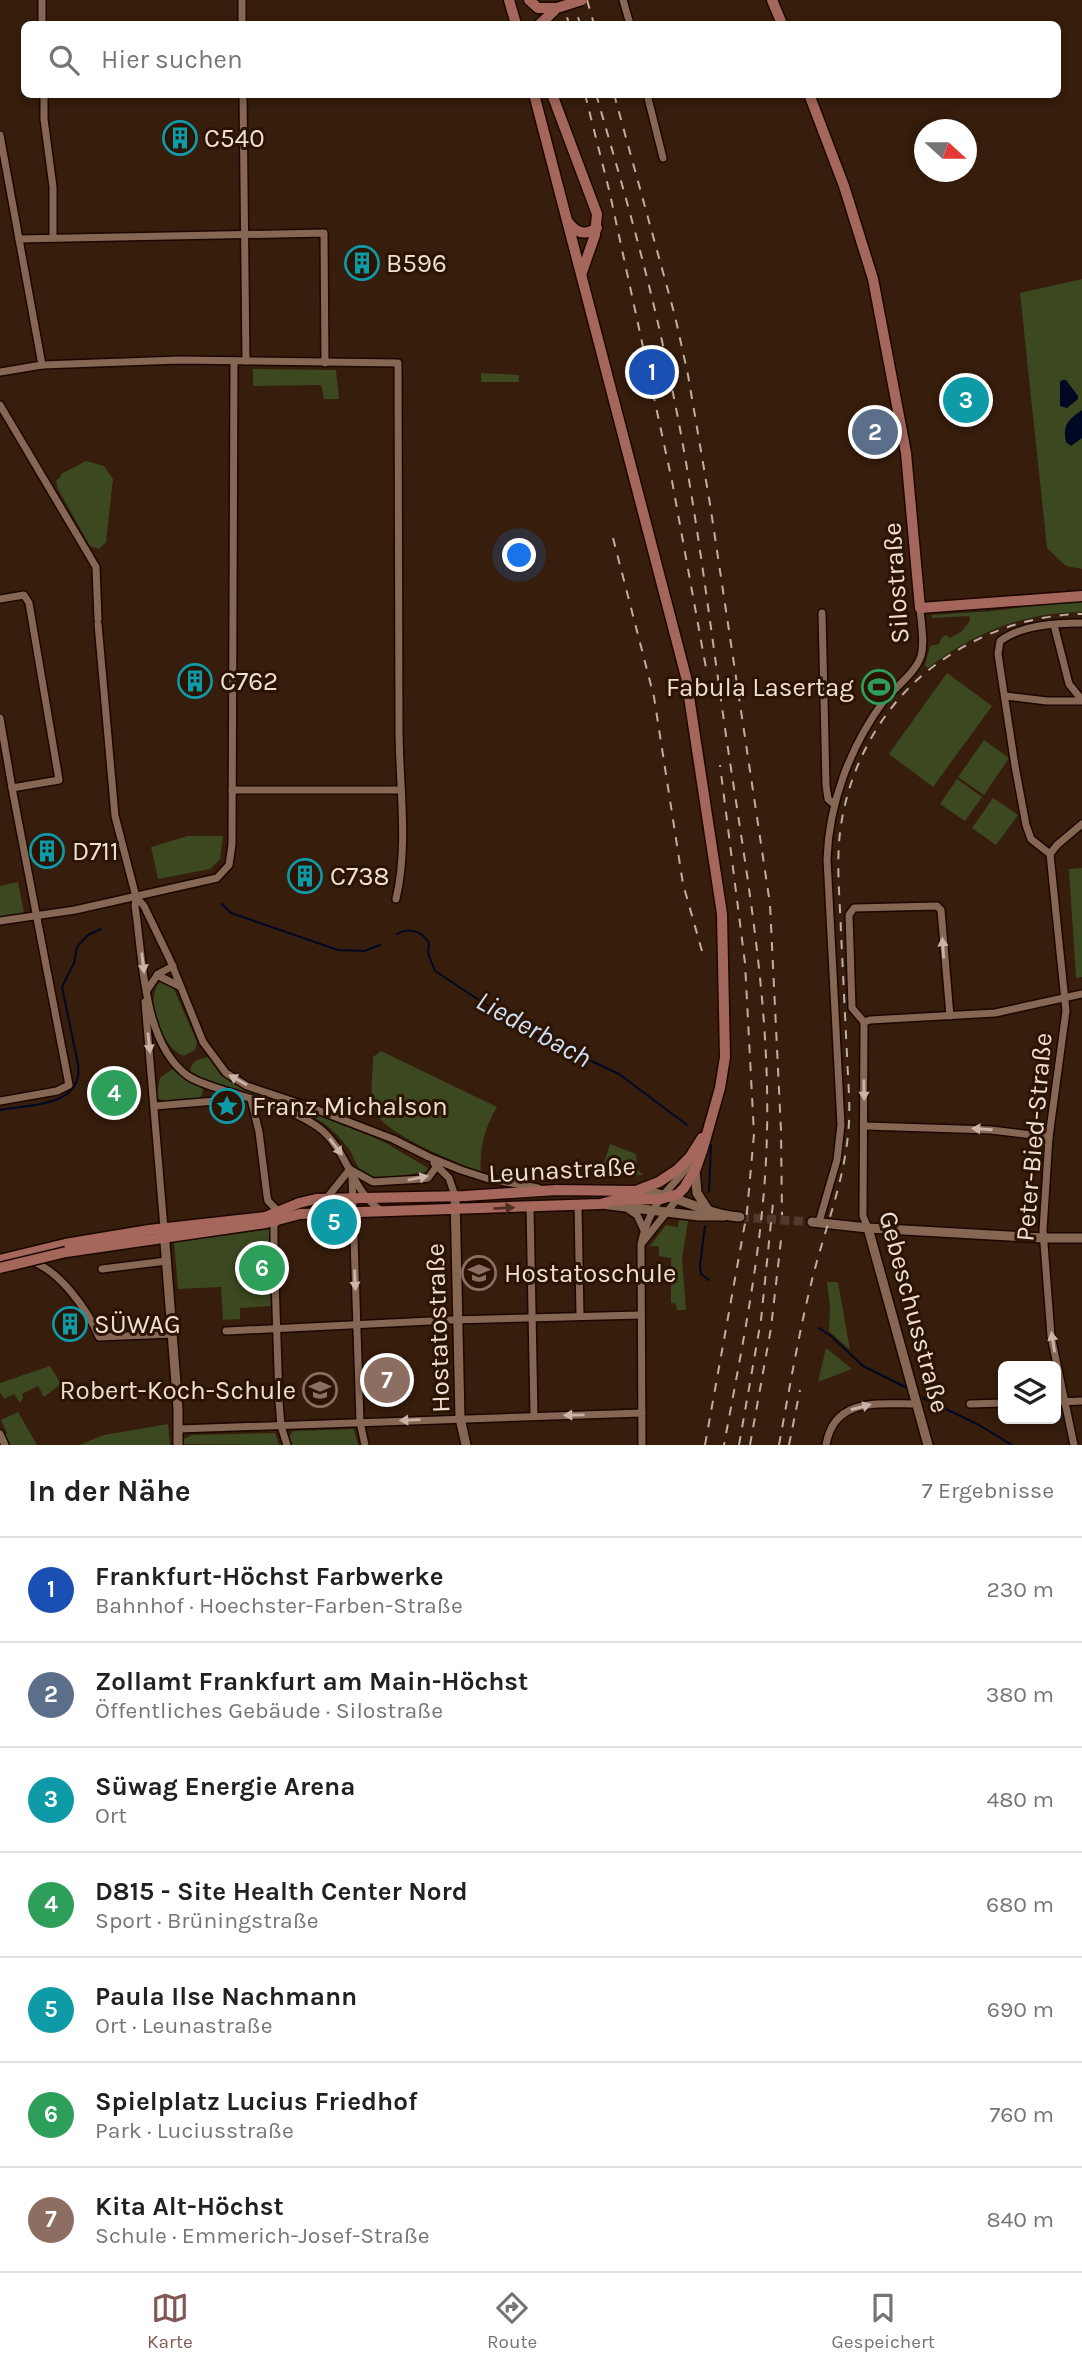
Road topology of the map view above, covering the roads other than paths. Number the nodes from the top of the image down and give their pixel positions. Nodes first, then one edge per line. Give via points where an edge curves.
1 (42, 0) edge
2 (242, 0) edge
3 (509, 0) edge
4 (529, 0) edge
5 (582, 0) edge
6 (623, 0) edge
7 (772, 0) edge
8 (551, 11) junction
9 (42, 21) edge
10 (242, 21) edge
11 (515, 21) edge
12 (543, 21) edge
13 (629, 21) edge
14 (781, 21) edge
15 (44, 98) edge
16 (243, 98) edge
17 (535, 98) edge
18 (554, 98) edge
19 (648, 98) edge
20 (810, 98) edge
21 (0, 135) edge
22 (663, 158) dead end
23 (10, 188) junction
24 (0, 190) edge
25 (567, 222) junction
26 (597, 228) junction
27 (244, 235) junction
28 (53, 237) junction
29 (19, 239) junction
30 (581, 275) junction
31 (234, 361) junction
32 (246, 361) junction
33 (325, 363) junction
34 (42, 365) junction
35 (0, 372) edge
36 (0, 405) edge
37 (1082, 596) edge
38 (0, 599) edge
39 (920, 608) junction
40 (822, 613) dead end
41 (1082, 623) edge
42 (1054, 625) junction
43 (1005, 696) junction
44 (1082, 700) edge
45 (0, 719) edge
46 (12, 788) junction
47 (232, 790) junction
48 (401, 790) junction
49 (834, 804) junction
50 (1082, 824) edge
51 (1050, 854) junction
52 (136, 897) junction
53 (396, 899) dead end
54 (37, 914) junction
55 (0, 921) edge
56 (173, 967) junction
57 (157, 975) junction
58 (182, 989) junction
59 (147, 991) junction
60 (1082, 994) edge
61 (1063, 997) junction
62 (950, 1016) junction
63 (864, 1022) junction
64 (251, 1099) junction
65 (228, 1100) dead end
66 (0, 1101) edge
67 (155, 1106) junction
68 (273, 1107) junction
69 (257, 1121) junction
70 (709, 1125) junction
71 (865, 1126) junction
72 (1049, 1137) junction
73 (698, 1144) junction
74 (429, 1157) junction
75 (437, 1166) junction
76 (695, 1168) junction
77 (350, 1169) junction
78 (556, 1190) junction
79 (636, 1191) junction
80 (455, 1196) junction
81 (666, 1196) junction
82 (353, 1197) junction
83 (326, 1199) junction
84 (366, 1200) junction
85 (578, 1203) junction
86 (600, 1204) junction
87 (530, 1206) junction
88 (625, 1207) junction
89 (456, 1210) junction
90 (708, 1210) junction
91 (353, 1211) junction
92 (382, 1211) junction
93 (661, 1211) junction
94 (278, 1216) junction
95 (724, 1216) junction
96 (740, 1217) tunnel mouth
97 (816, 1222) joint
98 (868, 1228) junction
99 (644, 1230) junction
100 (164, 1233) junction
101 (1044, 1238) junction
102 (1082, 1238) edge
103 (641, 1244) junction
104 (167, 1261) junction
105 (0, 1264) edge
106 (102, 1269) dead end
107 (639, 1315) junction
108 (580, 1316) junction
109 (532, 1319) junction
110 (458, 1320) junction
111 (357, 1325) junction
112 (276, 1329) junction
113 (226, 1331) dead end
114 (172, 1334) junction
115 (1054, 1361) edge
116 (1082, 1401) edge
117 (1061, 1402) edge
118 (998, 1403) edge
119 (916, 1404) junction
120 (970, 1404) dead end
121 (1061, 1405) edge
122 (642, 1413) junction
123 (534, 1416) junction
124 (460, 1418) junction
125 (360, 1422) junction
126 (281, 1426) junction
127 (178, 1429) junction
128 (0, 1434) edge
129 (5, 1445) edge
130 (178, 1445) edge
131 (287, 1445) edge
132 (365, 1445) edge
133 (466, 1445) edge
134 (642, 1445) edge
135 (826, 1445) edge
136 (928, 1445) edge
137 (1074, 1445) edge

1 - 9 street
2 - 10 street
3 - 11 main road
4 - 8 main road via 535,7
5 - 8 main road, bridge
6 - 13 street
7 - 14 main road
8 - 12 main road
15 - 28 street
16 - 27 street
17 - 25 main road
18 - 26 main road via 593,198
19 - 22 street
20 - 39 main road, Silostraße via 873,279 906,453
21 - 23 street
23 - 24 street
23 - 29 street
25 - 26 main road via 581,233
25 - 30 main road
26 - 30 main road
27 - 28 street
27 - 32 street
27 - 33 street via 324,233
28 - 29 street
29 - 34 street
30 - 70 main road via 682,660 696,732 719,889 723,953 725,1057
31 - 32 street
31 - 34 street
31 - 47 street
32 - 33 street
33 - 48 street via 398,363
34 - 35 street
36 - 52 street via 96,567 115,816
37 - 39 main road
38 - 46 street via 24,595 29,603 59,780
39 - 49 street, Silostraße via 920,660 866,728
40 - 49 street via 826,785 828,799
41 - 42 street
42 - 43 street via 1011,633 1000,641
42 - 44 street via 1069,684
43 - 44 street
43 - 51 street via 1026,825 1031,838
45 - 46 street
46 - 54 street
47 - 48 street
47 - 52 street via 232,853 222,875
48 - 53 street via 401,873
49 - 97 street, Silostraße via 827,859 841,1125 838,1160
50 - 51 street
51 - 61 street, Peter-Bied-Straße
52 - 54 street
52 - 56 street
52 -> 59 street
54 - 55 street
54 - 66 street via 69,1085
56 - 57 street
56 - 58 street
57 - 58 street
57 - 59 street
74 -> 58 street via 234,1079 203,1042
59 - 64 street via 159,1035 175,1064 198,1082
59 -> 67 street
60 - 61 street
61 - 62 street via 995,1013
61 - 72 street, Peter-Bied-Straße via 1066,1011
62 - 63 street
62 -> 63 street via 941,910 937,906 853,908 849,915 852,1008
63 -> 71 street, Gebeschusstraße
64 - 68 street
64 - 69 street
65 - 67 street
67 - 100 street
68 - 69 street via 261,1112
68 -> 77 street via 319,1128
69 - 94 street via 268,1201
70 - 73 main road, Leunastraße
70 - 76 main road
72 -> 71 street via 991,1130
71 - 98 street, Gebeschusstraße via 863,1216
72 - 101 street, Peter-Bied-Straße
73 - 79 main road, Leunastraße via 672,1174
73 - 81 street via 688,1168
74 - 75 street
74 - 78 street via 489,1179
77 -> 75 street via 373,1182 428,1178
75 - 80 street via 449,1178
76 - 81 main road, Leunastraße via 684,1188
76 - 90 street via 697,1193
77 - 82 street
77 - 83 street
77 - 84 street
78 - 79 main road, Leunastraße
78 - 80 main road, Leunastraße
79 - 81 street
80 - 84 main road, Leunastraße
80 - 89 street, Hostatostraße
81 - 86 main road, Leunastraße
81 - 90 street
81 - 93 street
81 - 93 street
82 - 83 main road, Leunastraße
82 - 84 main road, Leunastraße
82 - 91 street
83 - 94 main road, Leunastraße via 307,1200
84 - 91 street, Leunastraße
84 - 92 street
85 - 86 main road, Leunastraße
85 - 87 main road, Leunastraße
85 - 108 street
86 - 88 street, Leunastraße
89 -> 87 main road, Leunastraße
87 - 109 street
88 - 93 street, Leunastraße
88 - 99 street via 637,1215
89 - 92 main road, Leunastraße
89 - 110 street, Hostatostraße
90 - 95 street
91 - 92 main road, Leunastraße
91 - 94 main road, Leunastraße
91 -> 111 street
93 - 95 street, Leunastraße
93 - 99 street
93 - 103 street
94 - 100 main road, Leunastraße
94 - 112 street via 274,1226
95 - 96 street, Leunastraße
97 - 98 street
98 - 101 street
98 - 119 street, Gebeschusstraße
99 - 103 street
100 - 104 street
100 - 105 main road, Leunastraße, bridge
101 - 102 street
115 -> 101 street, Peter-Bied-Straße
103 - 107 street
104 - 106 street
104 - 114 street
105 - 114 street via 29,1260 45,1265 84,1309 99,1337
107 - 108 street
107 - 122 street
108 - 109 street
109 - 110 street
109 - 123 street
110 - 111 street
110 - 124 street, Hostatostraße
111 - 112 street
111 - 125 street
112 - 113 street
112 - 126 street
114 - 127 street
116 - 117 street
118 - 120 street
135 -> 119 street via 834,1424 851,1409 864,1404
119 - 136 street, Gebeschusstraße
121 - 137 street, Peter-Bied-Straße
122 -> 123 street
122 - 134 street
123 - 124 street
124 -> 125 street
124 - 133 street, Hostatostraße
125 - 126 street
125 - 132 street
126 - 127 street
126 - 131 street
127 - 130 street
128 - 129 street

